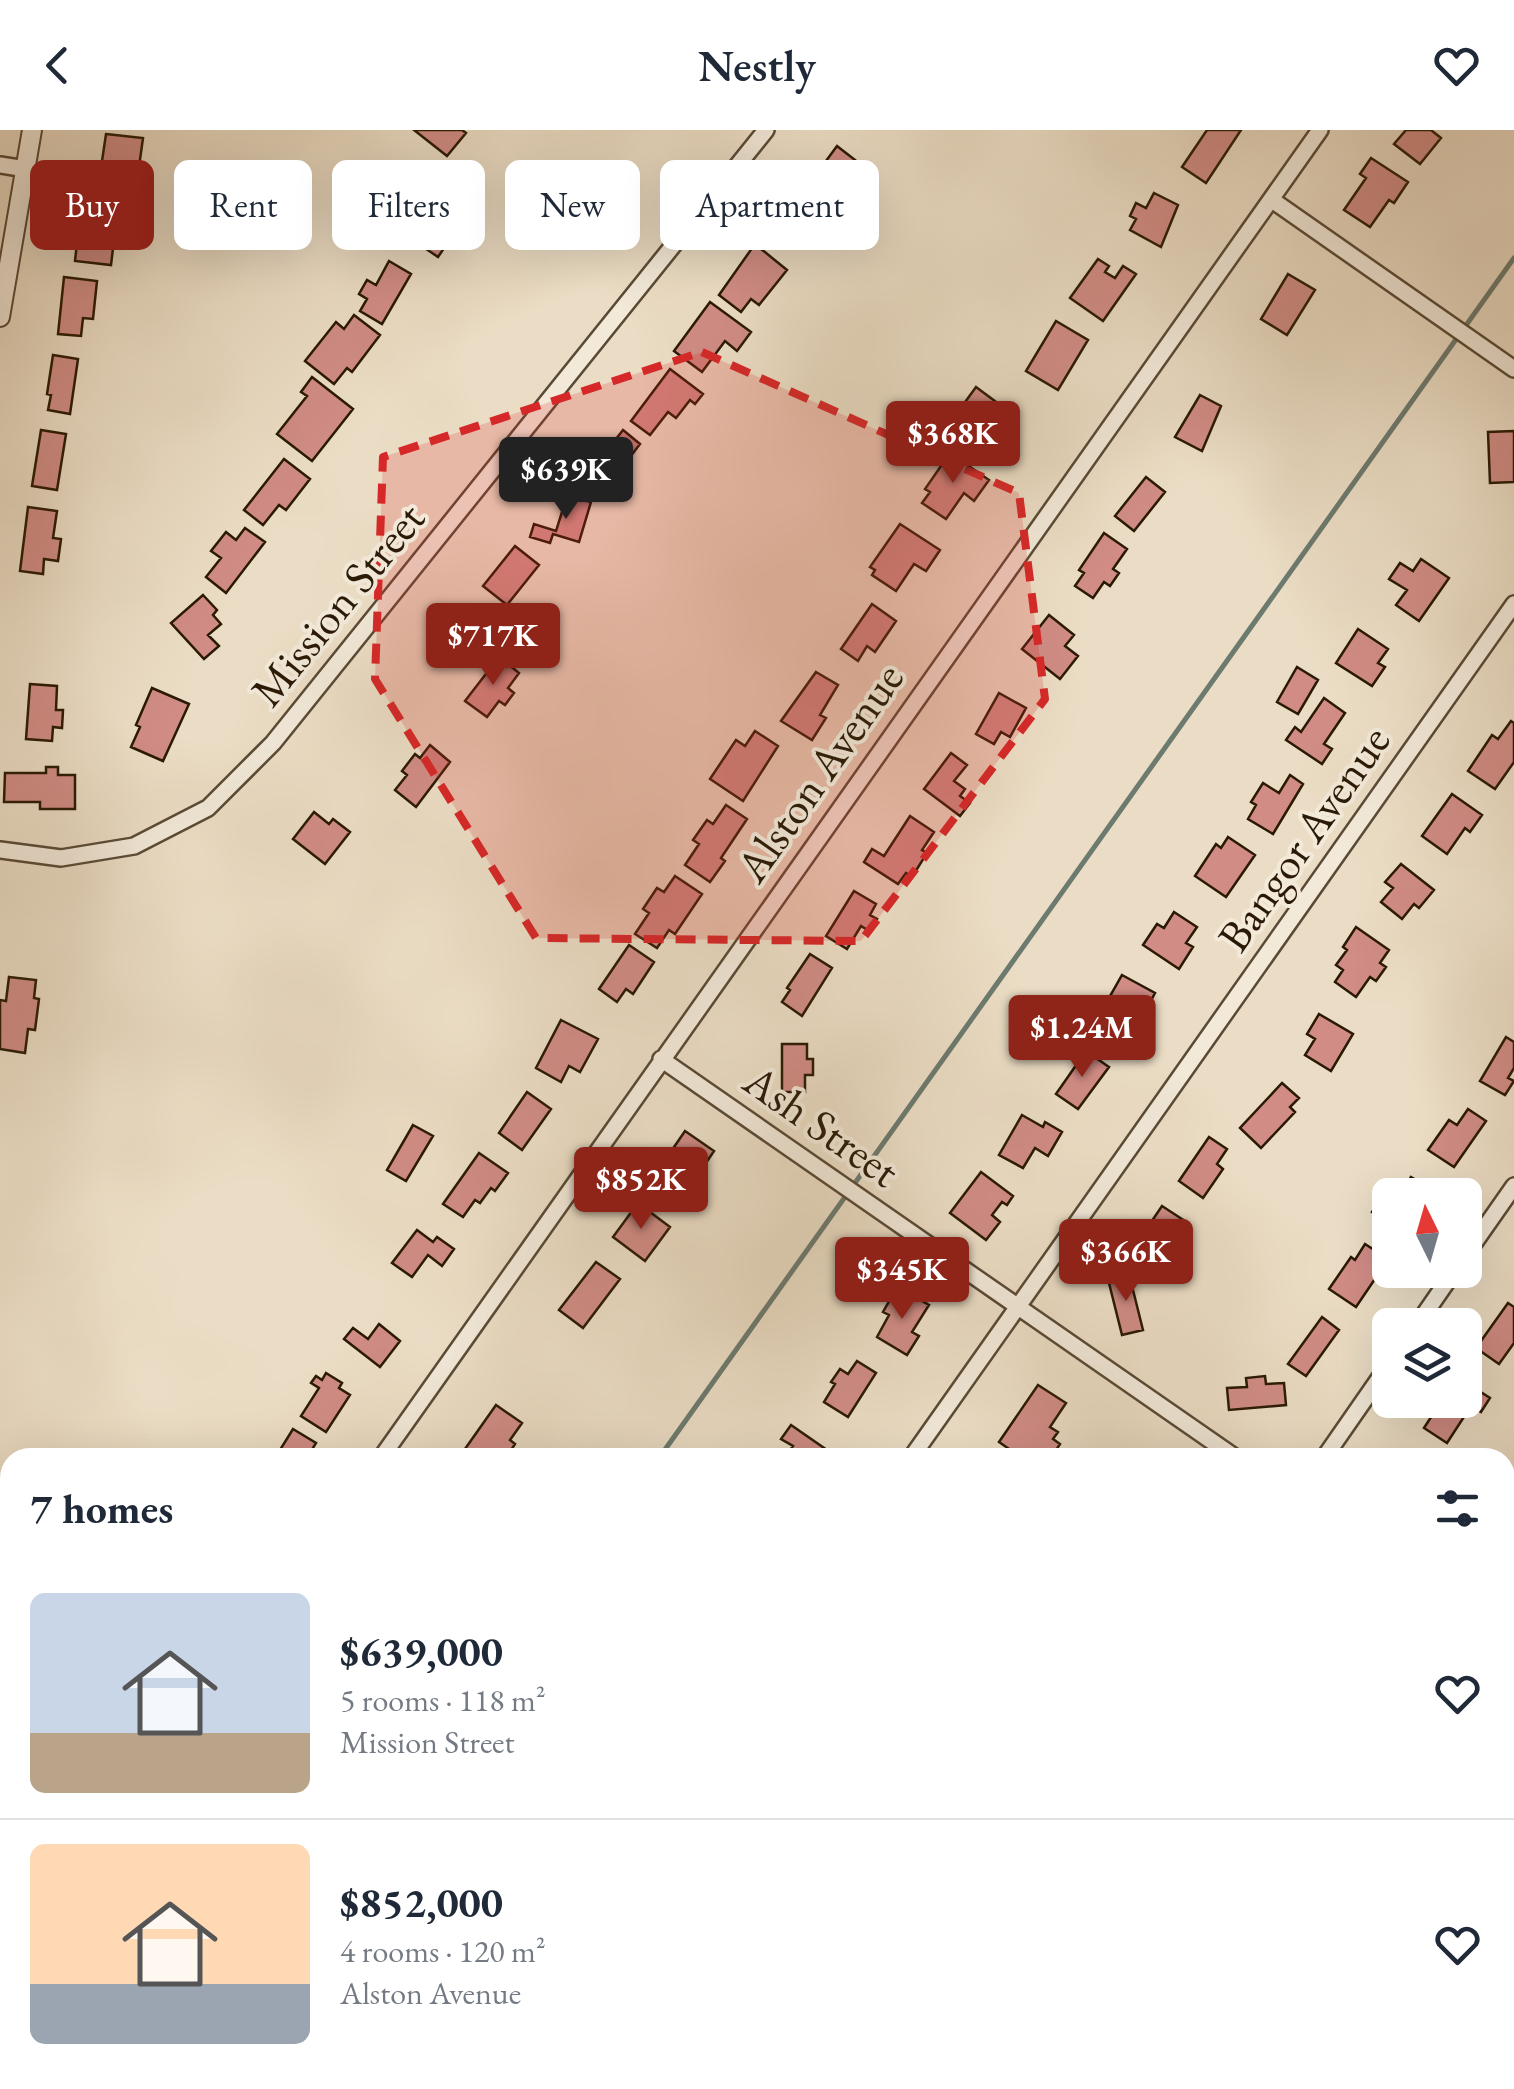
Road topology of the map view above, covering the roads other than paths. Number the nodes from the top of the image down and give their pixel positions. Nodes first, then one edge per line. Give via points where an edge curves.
1 (32, 130) edge
2 (766, 130) edge
3 (1320, 130) edge
4 (0, 165) edge
5 (26, 169) junction
6 (1272, 200) junction
7 (0, 317) edge
8 (1514, 369) edge
9 (1514, 604) edge
10 (0, 850) edge
11 (661, 1060) junction
12 (1514, 1186) edge
13 (1482, 1232) edge
14 (1017, 1306) junction
15 (1372, 1389) edge
16 (388, 1448) edge
17 (917, 1448) edge
18 (1222, 1448) edge
19 (1331, 1448) edge

1 - 5 street
2 - 10 street, Mission Street via 273,744 208,808 134,846 61,858
3 - 6 street, Alston Avenue
4 - 5 street
5 - 7 street
6 - 8 street
6 - 11 street, Alston Avenue
9 - 14 street, Bangor Avenue
11 - 14 street, Ash Street
11 - 16 street, Alston Avenue
12 - 13 street
14 - 17 street, Bangor Avenue
14 - 18 street, Ash Street
15 - 19 street

